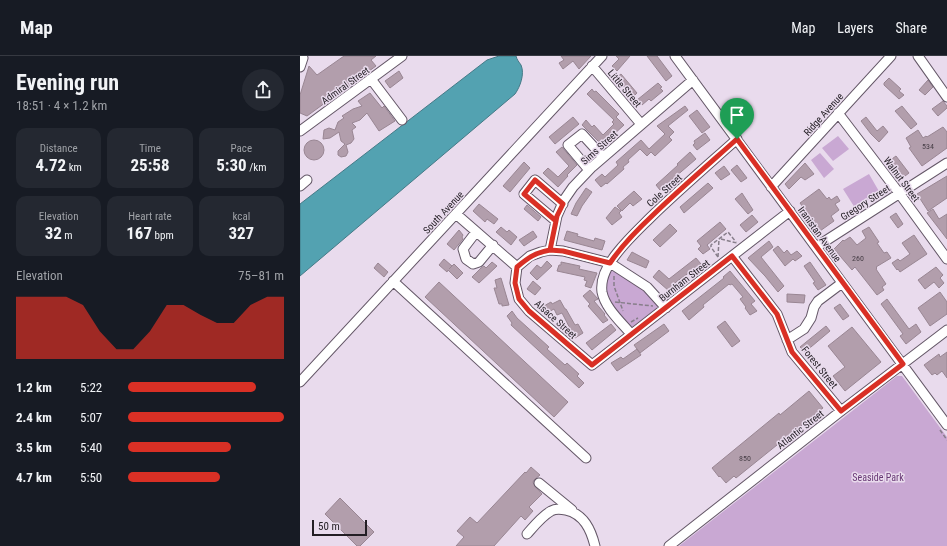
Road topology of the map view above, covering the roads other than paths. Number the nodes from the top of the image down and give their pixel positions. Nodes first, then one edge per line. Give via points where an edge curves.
1 (402, 56) edge
2 (602, 56) edge
3 (675, 56) edge
4 (891, 56) edge
5 (918, 56) edge
6 (592, 66) junction
7 (371, 79) junction
8 (693, 80) junction
9 (947, 97) edge
10 (838, 113) junction
11 (402, 120) dead end
12 (641, 124) junction
13 (300, 131) edge
14 (737, 139) junction
15 (603, 157) junction
16 (947, 163) edge
17 (589, 170) junction
18 (771, 187) junction
19 (899, 193) junction
20 (563, 204) junction
21 (790, 211) junction
22 (456, 214) junction
23 (556, 221) junction
24 (476, 232) junction
25 (492, 245) junction
26 (816, 247) junction
27 (550, 250) junction
28 (732, 256) junction
29 (947, 260) edge
30 (517, 267) junction
31 (611, 272) junction
32 (393, 281) junction
33 (842, 283) junction
34 (666, 308) junction
35 (947, 330) edge
36 (632, 334) junction
37 (787, 340) junction
38 (903, 364) junction
39 (592, 365) joint
40 (300, 382) edge
41 (841, 411) junction
42 (947, 425) edge
43 (586, 458) dead end
44 (539, 482) dead end
45 (573, 511) junction
46 (527, 534) dead end
47 (595, 546) edge
48 (669, 546) edge

1 - 7 street, Admiral Street
2 - 6 street, South Avenue
3 - 8 street, Iranistan Avenue
4 - 10 street, Ridge Avenue
5 - 9 street
6 - 12 street, Little Street
6 - 22 street, South Avenue
7 - 11 street
7 - 13 street, Admiral Street
8 - 12 street, Sims Street
8 - 14 street, Iranistan Avenue
10 - 18 street, Ridge Avenue
10 - 19 street, Walnut Street
12 - 15 street, Sims Street
14 - 18 street, Iranistan Avenue
14 - 31 street, Cole Street via 664,204 625,243
15 - 17 street, Sims Street
15 - 17 street via 582,134 568,145
16 - 19 street, Gregory Street
17 - 20 street, Sims Street via 573,187
18 - 21 street, Iranistan Avenue
19 - 26 street, Gregory Street
19 - 29 street, Walnut Street
20 - 23 street, Sims Street
20 - 23 street via 535,180 524,194
21 - 26 street, Iranistan Avenue
21 - 28 street, Burnham Street via 739,246
22 - 24 street
22 - 32 street, South Avenue
23 - 27 street, Sims Street
24 - 25 street
24 - 25 street via 463,249 466,259 474,264 479,262
25 - 30 street
26 - 33 street, Iranistan Avenue
27 - 30 street via 530,256
27 - 31 street via 563,251
28 - 34 street, Burnham Street
28 - 37 street, Forest Street via 777,314
30 - 39 street, Alsace Street via 515,283 519,299 529,311
31 - 34 street via 647,288
31 - 36 street via 602,286 605,301
32 - 40 street, South Avenue
32 - 43 street
33 - 37 street via 818,301 804,330
33 - 38 street, Iranistan Avenue
34 - 36 street, Burnham Street
35 - 38 street, Atlantic Street
36 - 39 street, Burnham Street
37 - 41 street, Forest Street via 792,352
38 - 41 street, Atlantic Street
38 - 42 street, Iranistan Avenue
41 - 48 street, Atlantic Street
44 - 45 street
45 - 46 street via 560,508 552,510
45 - 47 street via 588,525

